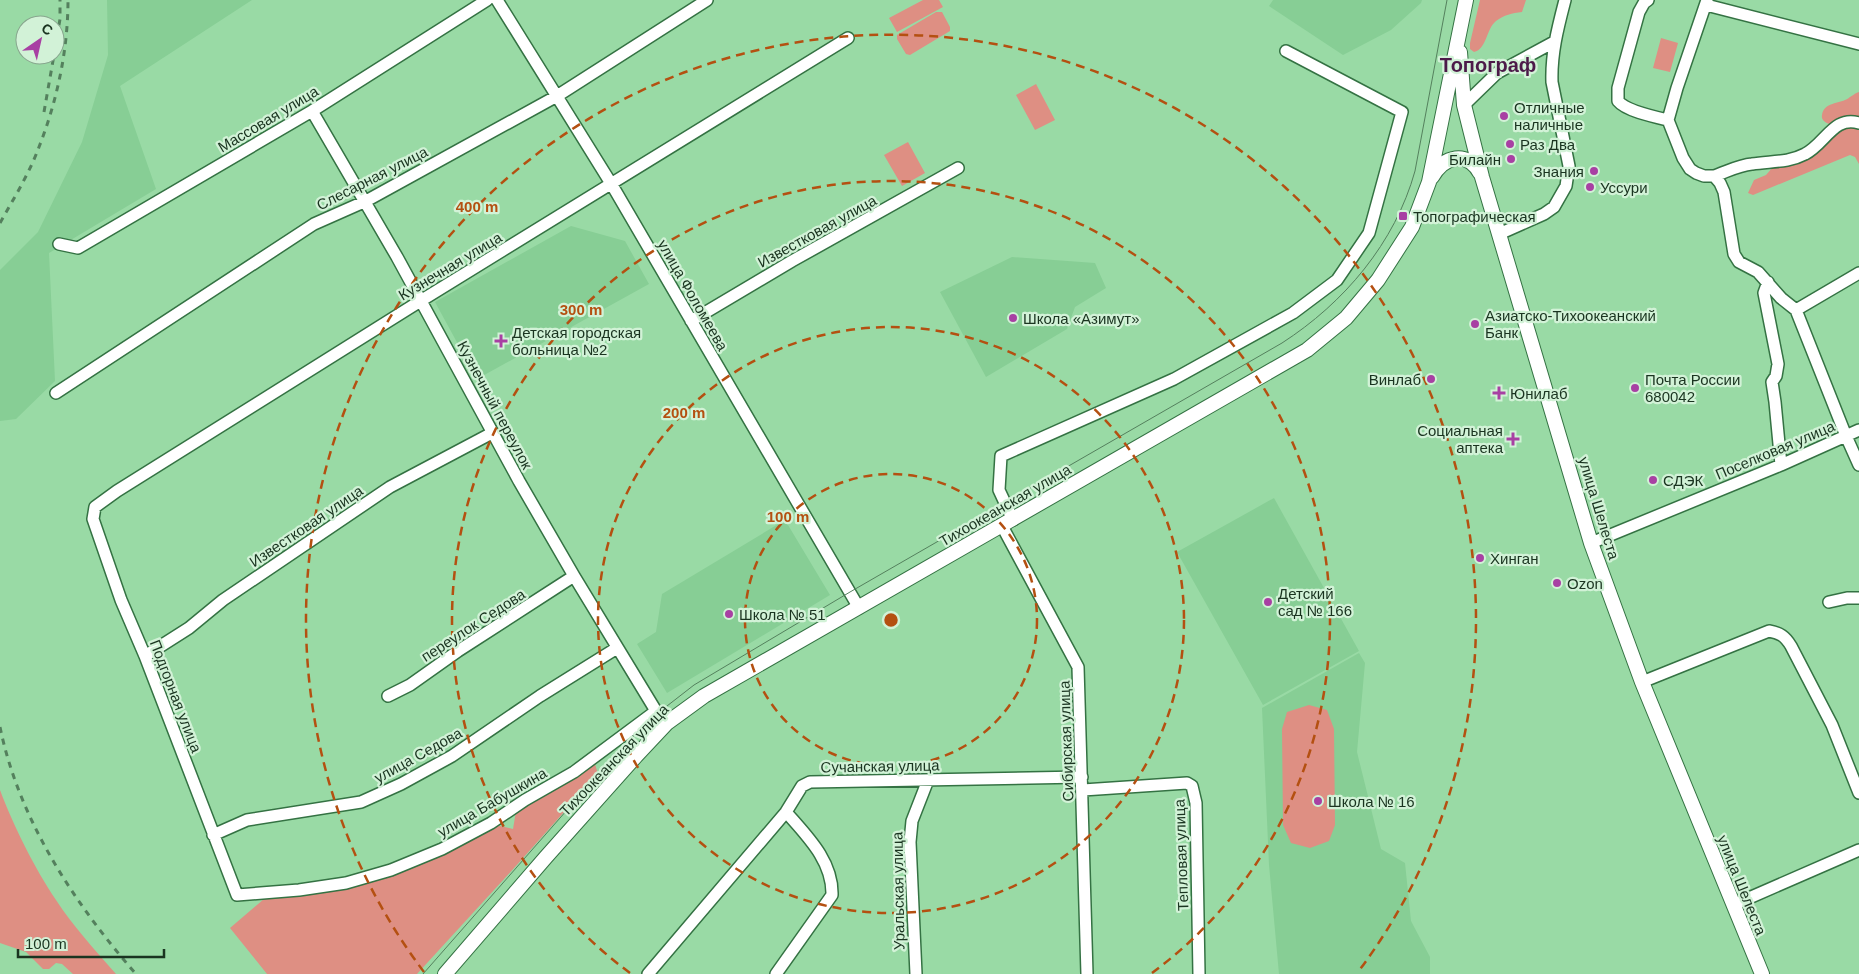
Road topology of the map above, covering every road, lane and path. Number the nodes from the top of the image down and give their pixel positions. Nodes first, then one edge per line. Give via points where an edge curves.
1 (487, 0) edge
2 (497, 0) edge
3 (707, 0) edge
4 (1466, 0) edge
5 (1565, 0) edge
6 (1648, 0) edge
7 (1706, 3) edge
8 (1458, 36) junction
9 (848, 38) dead end
10 (1554, 42) junction
11 (1859, 44) edge
12 (1286, 51) dead end
13 (557, 96) junction
14 (1464, 105) junction
15 (312, 111) junction
16 (1668, 120) junction
17 (1859, 123) edge
18 (958, 168) dead end
19 (1714, 176) junction
20 (1482, 177) junction
21 (1429, 182) junction
22 (612, 184) junction
23 (366, 201) junction
24 (1499, 234) junction
25 (59, 244) dead end
26 (1859, 273) edge
27 (1768, 282) junction
28 (422, 300) junction
29 (1796, 310) junction
30 (691, 321) junction
31 (56, 393) dead end
32 (1859, 430) edge
33 (492, 433) junction
34 (1846, 436) junction
35 (1781, 465) junction
36 (1859, 465) edge
37 (95, 507) joint
38 (1007, 523) junction
39 (1591, 543) junction
40 (574, 576) junction
41 (1859, 598) edge
42 (1829, 602) dead end
43 (859, 608) junction
44 (617, 648) junction
45 (145, 656) junction
46 (1642, 682) junction
47 (388, 696) dead end
48 (656, 711) junction
49 (668, 723) junction
50 (1082, 778) junction
51 (928, 780) junction
52 (1083, 790) junction
53 (1859, 793) edge
54 (786, 812) junction
55 (213, 835) junction
56 (1859, 850) edge
57 (237, 895) joint
58 (1733, 905) junction
59 (445, 974) edge
60 (648, 974) edge
61 (776, 974) edge
62 (916, 974) edge
63 (1087, 974) edge
64 (1199, 974) edge
65 (1762, 974) edge

1 - 15 street, Массовая улица
2 - 13 street, улица Фоломеева
3 - 13 street, Слесарная улица
4 - 8 main road, Тихоокеанская улица
5 - 10 street
6 - 16 street via 1639,12 1618,88 1618,102
7 - 11 street
7 - 16 street
8 - 14 main road, улица Шелеста
8 - 21 main road, Тихоокеанская улица
9 - 22 street, Кузнечная улица
10 - 14 street via 1497,73
10 - 24 street via 1552,82 1569,166 1566,186 1554,207
12 - 38 street, Сибирская улица via 1402,112 1369,233 1337,280 1293,313 1174,380 1001,456 999,490
13 - 22 street, улица Фоломеева
13 - 23 street, Слесарная улица
14 - 20 main road, улица Шелеста
15 - 23 street, Кузнечный переулок
15 - 25 street, Массовая улица via 78,248
16 - 19 street via 1690,169 1696,174
17 - 19 street via 1841,122 1820,144 1790,161 1753,163
18 - 30 street, Известковая улица
19 - 27 street via 1724,192 1734,254 1739,262
20 - 21 main road via 1476,165 1464,158 1449,159 1437,167
20 - 24 main road, улица Шелеста
21 - 38 main road, Тихоокеанская улица via 1412,227 1378,280 1328,334 1307,350
22 - 28 street, Кузнечная улица
22 - 30 street, улица Фоломеева
23 - 28 street, Кузнечный переулок
23 - 31 street, Слесарная улица via 314,224
24 - 39 main road, улица Шелеста
26 - 29 street
27 - 29 street
27 - 35 street via 1764,293 1778,364 1772,382
28 - 33 street, Кузнечный переулок
28 - 37 street, Кузнечная улица
29 - 34 street
30 - 43 street, улица Фоломеева
32 - 34 street, Поселковая улица
33 - 40 street, Кузнечный переулок
33 - 45 street, Известковая улица via 390,487
34 - 35 street, Поселковая улица
34 - 36 street
35 - 39 street, Поселковая улица
37 - 45 street, Подгорная улица via 93,519 121,600
38 - 43 main road, Тихоокеанская улица
38 - 50 street, Сибирская улица via 1078,668
39 - 46 main road, улица Шелеста
40 - 44 street, Кузнечный переулок
40 - 47 street, переулок Седова via 410,685
41 - 42 street
43 - 49 main road, Тихоокеанская улица via 704,696
44 - 48 street, Кузнечный переулок
44 - 55 street, улица Седова via 452,756 385,791 361,802 247,820
45 - 55 street, Подгорная улица
46 - 53 street via 1769,631 1778,632 1791,646 1832,725
46 - 58 main road, улица Шелеста
48 - 49 street, Кузнечный переулок
48 - 57 street, улица Бабушкина via 574,772 442,849 391,870 346,883
49 - 59 main road, Тихоокеанская улица
50 - 51 street, Сучанская улица
50 - 52 street, Сибирская улица
51 - 54 street, Сучанская улица via 810,782 802,786
51 - 62 street, Уральская улица via 912,821 910,842
52 - 63 street, Сибирская улица
52 - 64 street, Тепловая улица via 1187,783 1192,786 1196,803
54 - 60 street, Сучанская улица
54 - 61 street via 826,862 832,895
55 - 57 street, Подгорная улица
56 - 58 street
58 - 65 main road, улица Шелеста

